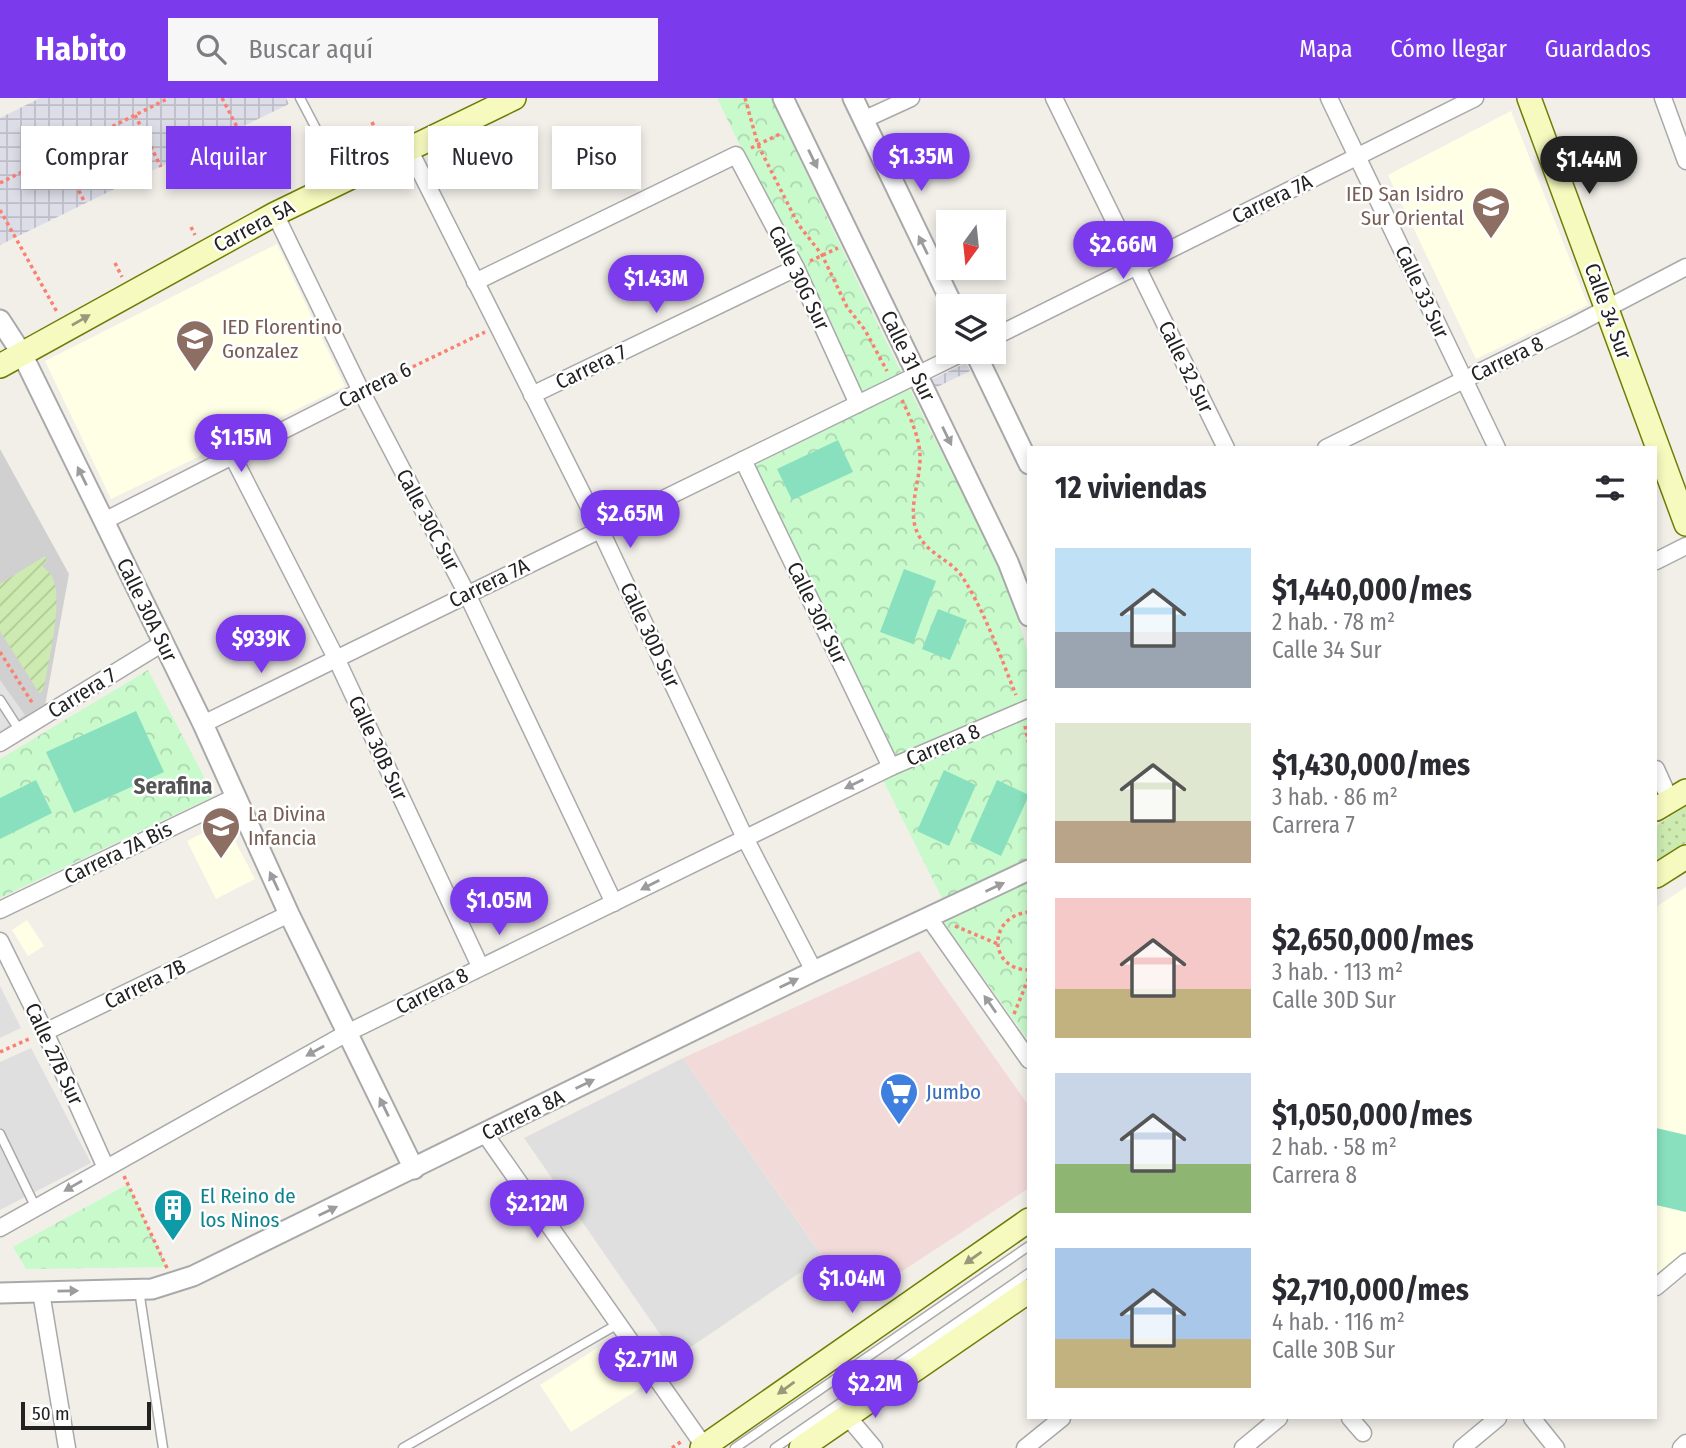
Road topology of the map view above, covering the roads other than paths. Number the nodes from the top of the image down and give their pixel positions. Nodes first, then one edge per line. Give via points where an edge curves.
1 (300, 98) edge
2 (514, 98) edge
3 (783, 98) edge
4 (853, 98) edge
5 (911, 98) edge
6 (1054, 98) edge
7 (1329, 98) edge
8 (1475, 98) edge
9 (1529, 98) edge
10 (1663, 98) edge
11 (863, 120) junction
12 (315, 126) edge
13 (414, 147) edge
14 (1357, 156) junction
15 (414, 159) edge
16 (1686, 161) edge
17 (327, 189) edge
18 (275, 214) junction
19 (1136, 266) junction
20 (1686, 267) edge
21 (796, 268) junction
22 (475, 282) junction
23 (947, 294) edge
24 (1607, 309) junction
25 (0, 320) edge
26 (1006, 331) edge
27 (22, 354) junction
28 (939, 364) edge
29 (981, 364) edge
30 (0, 366) edge
31 (917, 375) junction
32 (1464, 381) junction
33 (361, 391) junction
34 (532, 395) junction
35 (858, 404) junction
36 (1225, 446) edge
37 (1330, 446) edge
38 (1496, 446) edge
39 (233, 457) junction
40 (743, 460) junction
41 (1027, 460) edge
42 (104, 521) junction
43 (1686, 524) edge
44 (600, 529) junction
45 (1686, 546) edge
46 (1657, 560) edge
47 (467, 594) junction
48 (1027, 611) edge
49 (163, 643) junction
50 (336, 658) junction
51 (0, 700) edge
52 (1026, 709) edge
53 (203, 724) junction
54 (20, 731) junction
55 (0, 743) edge
56 (891, 767) junction
57 (1657, 771) edge
58 (235, 797) junction
59 (1671, 800) edge
60 (745, 838) junction
61 (1686, 857) edge
62 (1027, 871) edge
63 (1657, 875) edge
64 (614, 903) junction
65 (0, 909) edge
66 (289, 914) junction
67 (937, 920) junction
68 (0, 941) edge
69 (480, 967) junction
70 (814, 971) junction
71 (45, 1032) junction
72 (347, 1033) junction
73 (1027, 1057) edge
74 (0, 1134) edge
75 (485, 1134) junction
76 (112, 1165) junction
77 (414, 1169) junction
78 (36, 1208) junction
79 (1027, 1221) edge
80 (0, 1228) edge
81 (1027, 1247) edge
82 (1686, 1262) edge
83 (1027, 1274) edge
84 (1657, 1286) edge
85 (139, 1290) junction
86 (41, 1292) junction
87 (1027, 1292) edge
88 (0, 1293) edge
89 (618, 1324) junction
90 (847, 1416) junction
91 (1061, 1419) edge
92 (1278, 1419) edge
93 (1351, 1419) edge
94 (1497, 1419) edge
95 (1533, 1419) edge
96 (1363, 1433) dead end
97 (1686, 1443) edge
98 (703, 1447) edge
99 (67, 1448) edge
100 (163, 1448) edge
101 (403, 1448) edge
102 (735, 1448) edge
103 (775, 1448) edge
104 (801, 1448) edge
105 (874, 1448) edge
106 (1025, 1448) edge
107 (1243, 1448) edge
108 (1462, 1448) edge
109 (1556, 1448) edge
110 (1681, 1448) edge

1 - 12 lane
2 - 13 main road, Carrera 5A
3 -> 31 street, Calle 31 Sur
4 - 11 street
5 - 11 street
6 - 19 street, Calle 32 Sur
7 - 14 street, Calle 33 Sur
8 - 14 street, Carrera 7A
9 - 24 main road, Calle 34 Sur
10 - 16 street
23 -> 11 street
14 - 19 street, Carrera 7A
14 - 32 street, Calle 33 Sur
15 - 22 street, Calle 30D Sur
17 - 18 main road, Carrera 5A
27 -> 18 main road, Carrera 5A
18 - 33 street, Calle 30C Sur
19 - 26 street, Carrera 7A
19 - 36 street, Calle 32 Sur
20 - 24 street, Carrera 8
21 - 22 street, Calle 30G Sur via 736,155
21 - 34 street, Carrera 7
21 - 35 street, Calle 30G Sur
22 - 34 street, Calle 30D Sur
24 - 32 street, Carrera 8
24 - 43 main road, Calle 34 Sur
25 - 27 street, Calle 30A Sur
27 - 30 main road, Carrera 5A
42 -> 27 street, Calle 30A Sur
28 - 31 street, Carrera 7A
29 - 41 street
31 - 35 street, Carrera 7A
31 -> 48 street, Calle 31 Sur
32 - 37 street, Carrera 8
32 - 38 street, Calle 33 Sur
33 - 39 street, Carrera 6
33 - 47 street, Calle 30C Sur
34 - 44 street, Calle 30D Sur
35 - 40 street, Carrera 7A
39 - 42 street, Carrera 6
39 - 50 street, Calle 30B Sur
40 - 44 street, Carrera 7A
40 - 56 street, Calle 30F Sur
42 - 49 street, Calle 30A Sur
44 - 47 street, Carrera 7A
44 - 60 street, Calle 30D Sur
45 - 46 street
47 - 50 street, Carrera 7A
47 - 64 street, Calle 30C Sur
49 - 53 street, Calle 30A Sur
49 - 54 street, Carrera 7
50 - 53 street, Carrera 7A
50 - 69 street, Calle 30B Sur
51 - 54 lane
52 - 56 street, Carrera 8
53 - 58 street, Calle 30A Sur
54 - 55 street, Carrera 7
56 -> 60 street, Carrera 8
57 - 59 street
58 - 65 street, Carrera 7A Bis
66 -> 58 street, Calle 30A Sur
60 -> 64 street, Carrera 8
60 - 70 street, Calle 30D Sur
61 - 63 main road
67 -> 62 street, Carrera 8A
64 - 69 street, Carrera 8
66 - 71 street, Carrera 7B
66 - 72 street, Calle 30A Sur
67 - 70 street, Carrera 8A
73 -> 67 street
68 - 71 street, Calle 27B Sur
69 - 72 street, Carrera 8
75 -> 70 street, Carrera 8A
71 - 76 street, Calle 27B Sur
72 -> 76 street, Carrera 8
77 -> 72 street, Calle 30A Sur
74 - 78 lane
75 - 77 street, Carrera 8A
75 - 89 street
76 -> 78 street, Carrera 8
85 -> 77 street, Carrera 8A via 174,1284
78 - 80 street, Carrera 8
79 -> 98 main road
81 - 102 lane
82 - 84 street
83 - 103 lane
86 -> 85 street, Carrera 8A
85 - 100 lane
86 - 88 street, Carrera 8A
86 - 99 street
87 - 90 main road
89 - 98 street
89 - 101 lane
90 - 104 main road
90 - 105 street
91 - 106 street
92 - 107 street
93 - 96 street
94 - 108 street
95 - 109 street
97 - 110 street

